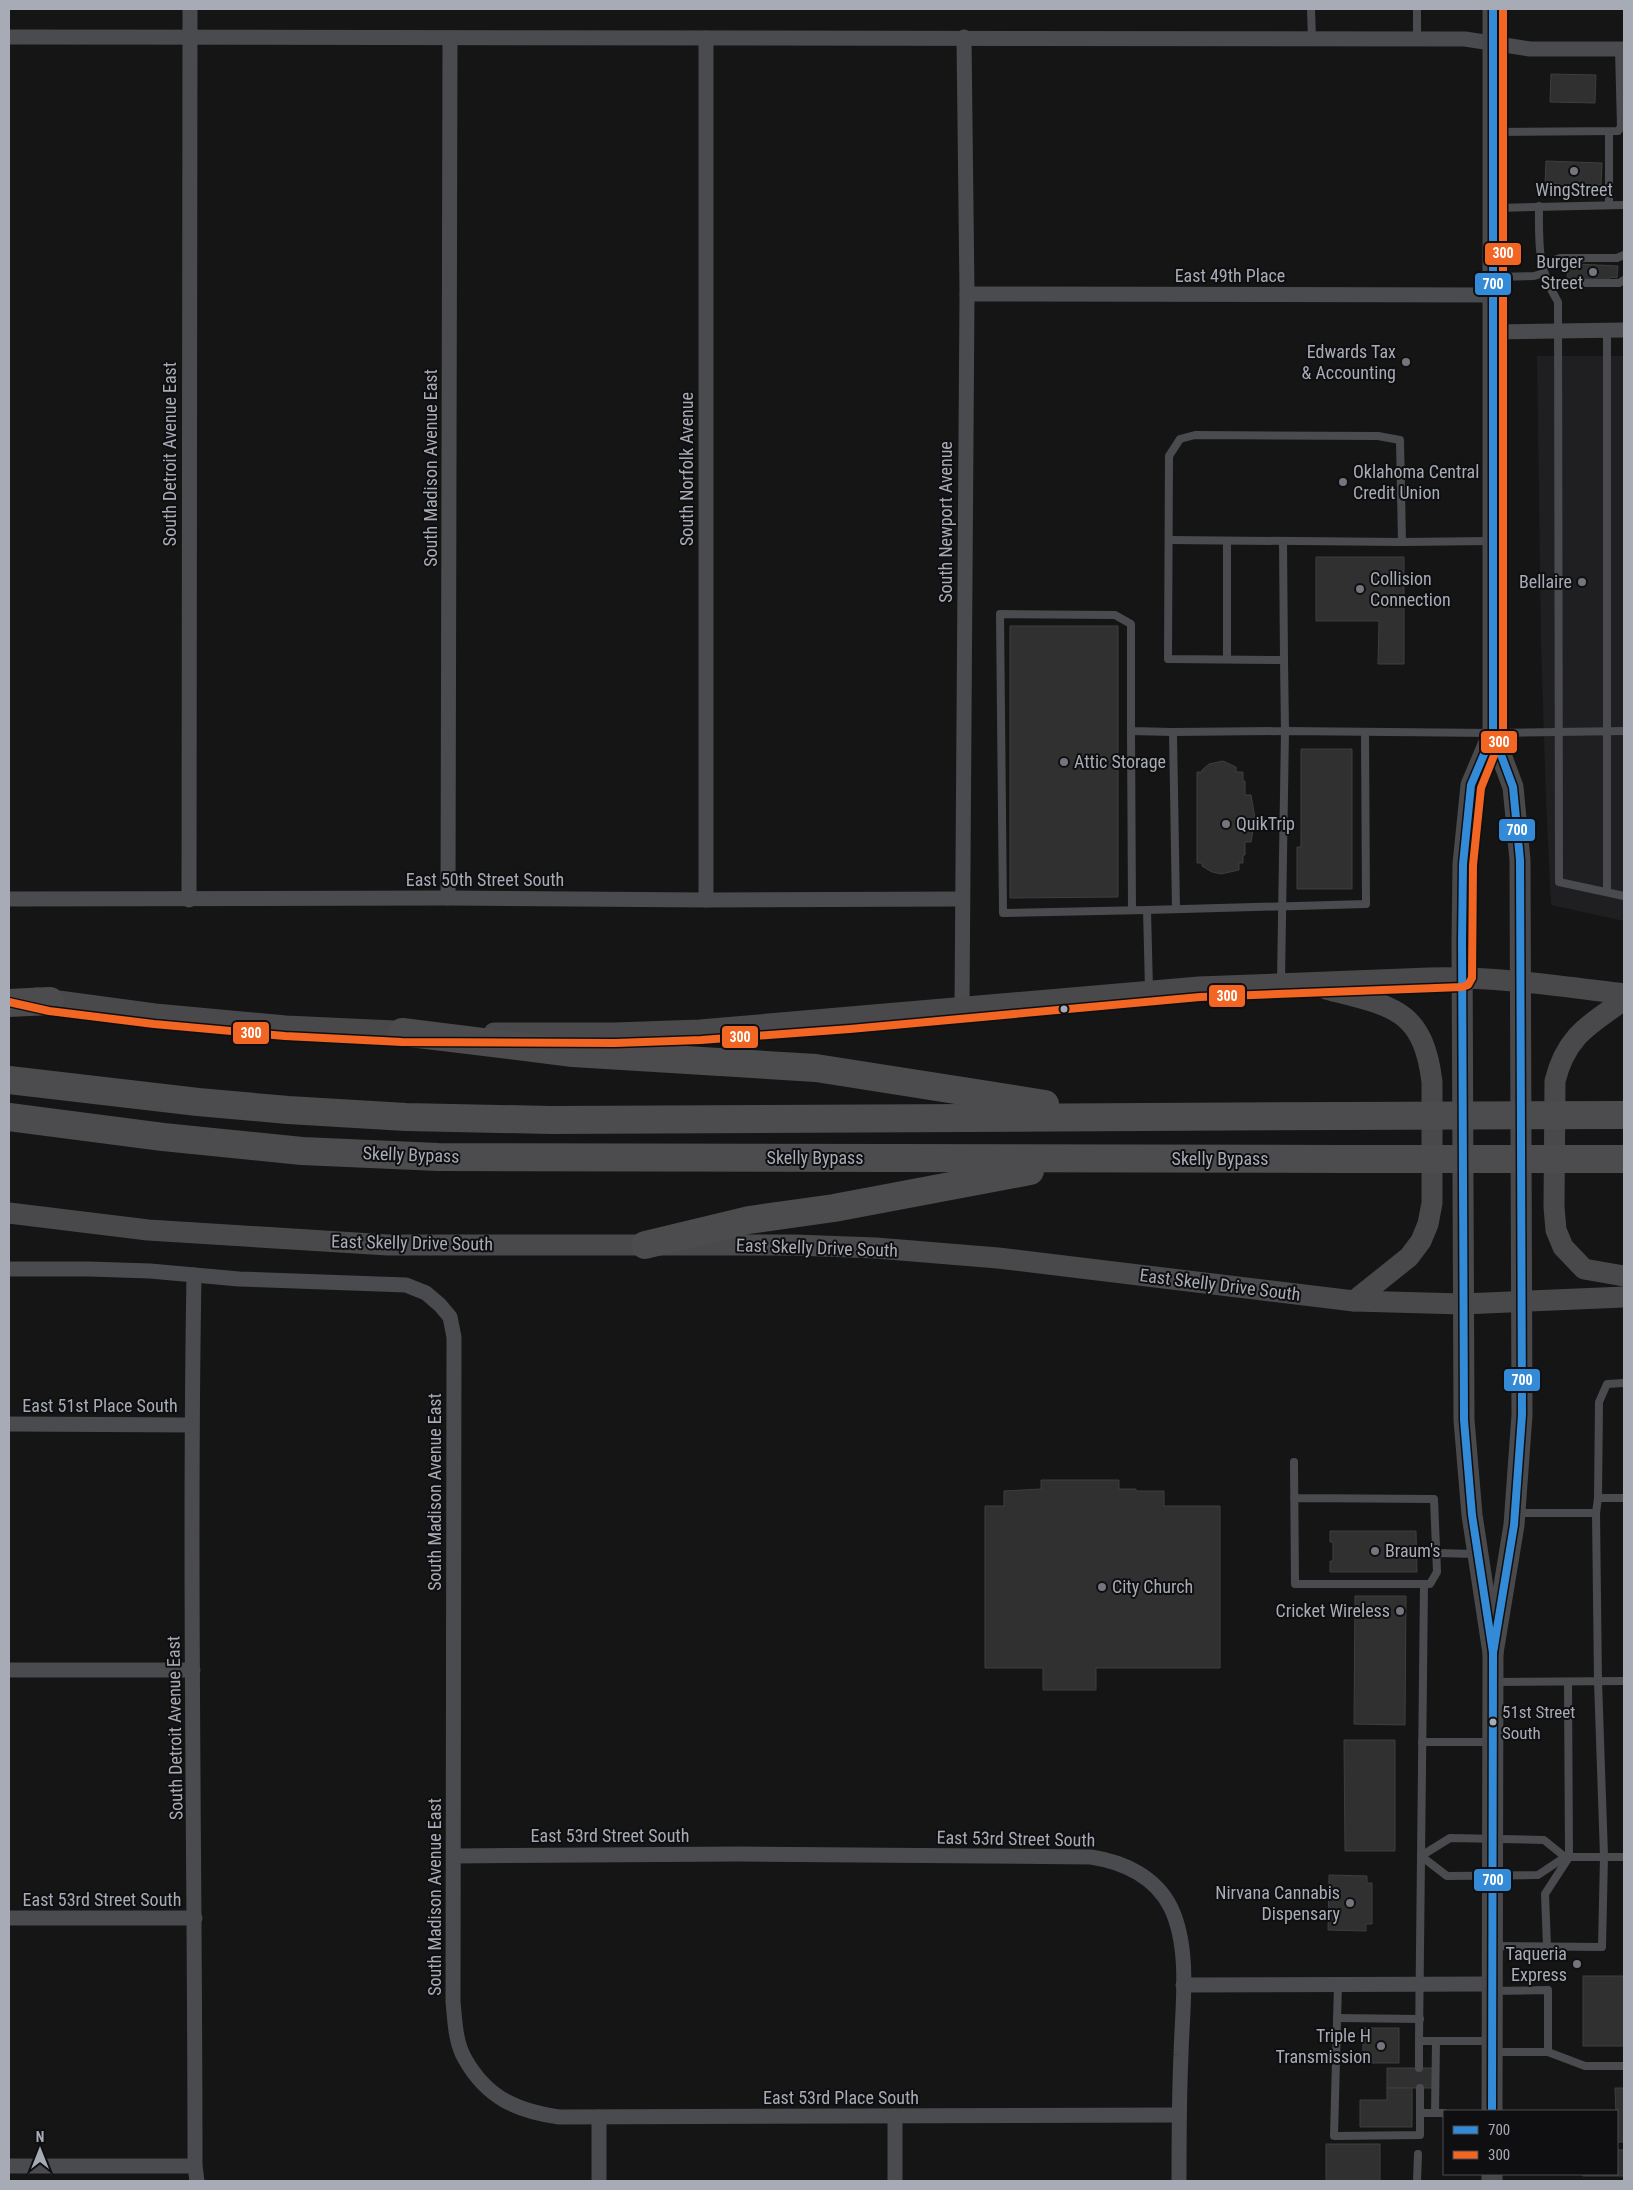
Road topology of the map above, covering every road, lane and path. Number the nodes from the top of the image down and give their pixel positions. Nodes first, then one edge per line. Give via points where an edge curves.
1 (190, 9) edge
2 (1311, 9) edge
3 (1417, 9) edge
4 (1493, 9) edge
5 (9, 36) edge
6 (190, 36) junction
7 (964, 37) junction
8 (450, 38) junction
9 (706, 38) junction
10 (1312, 39) junction
11 (1417, 40) junction
12 (1492, 43) junction
13 (1622, 49) edge
14 (1493, 132) junction
15 (1609, 132) junction
16 (1609, 205) junction
17 (1624, 205) edge
18 (1539, 206) junction
19 (1493, 208) junction
20 (1624, 255) edge
21 (1542, 265) junction
22 (1544, 273) junction
23 (1624, 280) edge
24 (1547, 283) junction
25 (1493, 286) junction
26 (967, 294) junction
27 (1624, 330) edge
28 (1558, 331) junction
29 (1607, 331) junction
30 (1493, 332) junction
31 (1169, 540) junction
32 (1226, 540) junction
33 (1283, 541) junction
34 (1493, 541) junction
35 (1402, 542) junction
36 (1227, 658) junction
37 (1284, 660) junction
38 (1131, 731) junction
39 (1285, 731) junction
40 (1606, 731) junction
41 (1624, 731) edge
42 (1173, 732) junction
43 (1365, 732) junction
44 (1559, 732) junction
45 (1493, 733) junction
46 (1607, 892) junction
47 (1624, 896) edge
48 (448, 898) junction
49 (9, 899) edge
50 (189, 900) junction
51 (706, 900) junction
52 (962, 900) junction
53 (1283, 907) junction
54 (1132, 910) junction
55 (1147, 910) junction
56 (1176, 910) junction
57 (1462, 977) junction
58 (1522, 982) junction
59 (1281, 983) junction
60 (1307, 983) junction
61 (9, 992) edge
62 (1150, 992) junction
63 (1624, 994) edge
64 (1624, 1000) edge
65 (50, 1001) junction
66 (9, 1003) edge
67 (962, 1007) junction
68 (402, 1032) junction
69 (9, 1080) edge
70 (1624, 1115) edge
71 (9, 1117) edge
72 (1126, 1117) junction
73 (1093, 1159) junction
74 (1624, 1159) edge
75 (9, 1213) edge
76 (645, 1245) junction
77 (9, 1269) edge
78 (194, 1275) junction
79 (1624, 1276) edge
80 (1624, 1297) edge
81 (1354, 1301) junction
82 (1521, 1302) junction
83 (1463, 1304) junction
84 (1624, 1383) edge
85 (9, 1424) edge
86 (192, 1425) junction
87 (1294, 1462) dead end
88 (1294, 1498) junction
89 (1598, 1498) junction
90 (1624, 1498) edge
91 (1515, 1513) junction
92 (1596, 1513) junction
93 (1436, 1553) junction
94 (1478, 1554) junction
95 (1424, 1584) junction
96 (1493, 1654) junction
97 (9, 1670) edge
98 (193, 1670) junction
99 (1598, 1681) junction
100 (1624, 1681) edge
101 (1492, 1682) junction
102 (1568, 1682) junction
103 (1422, 1742) junction
104 (1492, 1742) junction
105 (1492, 1839) junction
106 (454, 1856) junction
107 (1421, 1856) junction
108 (1604, 1856) junction
109 (1624, 1856) edge
110 (1567, 1857) junction
111 (1492, 1875) junction
112 (9, 1918) edge
113 (195, 1918) junction
114 (1492, 1946) junction
115 (1547, 1946) junction
116 (1338, 1984) junction
117 (1420, 1984) junction
118 (1183, 1985) junction
119 (1491, 1988) junction
120 (1337, 2018) junction
121 (1420, 2019) junction
122 (1419, 2041) junction
123 (1436, 2041) junction
124 (1491, 2047) junction
125 (1548, 2052) junction
126 (1624, 2066) edge
127 (1419, 2068) dead end
128 (1420, 2088) dead end
129 (505, 2103) joint
130 (1492, 2110) edge
131 (1420, 2113) junction
132 (1435, 2113) junction
133 (1443, 2113) edge
134 (1179, 2115) junction
135 (895, 2116) junction
136 (599, 2117) junction
137 (1418, 2154) dead end
138 (9, 2166) edge
139 (196, 2174) edge
140 (599, 2181) edge
141 (895, 2181) edge
142 (1179, 2181) edge
143 (1417, 2181) edge

1 - 6 street, South Detroit Avenue East
2 - 10 lane
3 - 11 lane
4 - 12 main road
5 - 6 street
6 - 8 street
6 - 50 street, South Detroit Avenue East
7 - 9 street
7 - 10 street
7 - 26 street, South Newport Avenue
8 - 9 street
8 - 48 street, South Madison Avenue East
9 - 51 street, South Norfolk Avenue
10 - 11 street
11 - 12 street via 1465,39
12 - 13 street via 1530,49
12 - 14 main road
13 - 15 lane via 1621,128
14 - 15 lane
14 - 19 main road
15 - 16 lane
16 - 17 lane
16 - 18 lane
18 - 19 lane
18 - 21 lane
19 - 25 main road
20 - 21 lane via 1617,258 1560,258
21 - 22 lane
22 - 24 lane
22 - 25 lane
23 - 24 lane via 1619,283
24 - 28 lane via 1558,302
25 - 26 street, East 49th Place
25 - 30 main road
26 - 52 street, South Newport Avenue
27 - 29 street
28 - 29 street
28 - 30 street
28 - 44 lane
29 - 40 lane
30 - 34 main road
31 - 32 lane
31 - 35 lane via 1169,456 1180,439 1196,435 1368,436 1400,440
31 - 36 lane via 1168,659
32 - 33 lane
32 - 36 lane
33 - 35 lane
33 - 37 lane
34 - 35 lane
34 - 45 main road
36 - 37 lane
37 - 39 lane
38 - 42 lane
38 - 54 lane
38 - 54 lane via 1131,624 1115,615 1000,614 1003,913
39 - 42 lane
39 - 43 lane
39 - 53 lane
40 - 41 lane
40 - 44 lane
40 - 46 lane
42 - 56 lane
43 - 45 lane
43 - 53 lane via 1366,904
44 - 45 lane
44 - 46 lane via 1560,882
45 - 57 main road via 1471,784 1463,864
45 - 58 main road via 1514,787 1520,860
46 - 47 lane
48 - 50 street, East 50th Street South
48 - 51 street, East 50th Street South
49 - 50 street, East 50th Street South
51 - 52 street, East 50th Street South
52 - 67 street, South Newport Avenue
53 - 56 lane
53 - 59 lane
54 - 55 lane
55 - 56 lane
55 - 62 lane
57 - 58 main road
57 - 60 main road
57 - 83 main road
58 - 63 main road
58 - 82 main road
59 - 60 main road
59 - 62 main road
60 - 81 main road via 1379,1003 1400,1013 1417,1030 1430,1062 1432,1194 1428,1224 1409,1258
61 - 65 main road
62 - 67 main road
64 - 79 main road via 1579,1033 1560,1062 1555,1081 1554,1197 1556,1230 1574,1261 1584,1269
65 - 66 highway
65 - 68 main road via 286,1026
67 - 68 main road via 700,1030
68 - 72 highway via 573,1053 816,1068
69 - 72 highway via 206,1103 406,1117 551,1120
70 - 72 highway, bridge
71 - 73 highway, Skelly Bypass via 302,1151 438,1157
73 - 74 highway, Skelly Bypass, bridge
73 - 76 highway via 834,1208 749,1220
75 - 76 main road, East Skelly Drive South via 148,1230 388,1245
76 - 81 main road, East Skelly Drive South via 876,1248 998,1258
77 - 78 street, South Madison Avenue East via 89,1269
78 - 86 street, South Detroit Avenue East
78 - 106 street, South Madison Avenue East via 406,1285 426,1293 450,1317 454,1337
80 - 82 main road, East Skelly Drive South
81 - 83 main road, East Skelly Drive South
82 - 83 main road, East Skelly Drive South
82 - 91 main road via 1522,1415
83 - 94 main road via 1464,1420
84 - 89 lane via 1607,1384 1599,1402
85 - 86 street, East 51st Place South
86 - 98 street, South Detroit Avenue East
87 - 88 lane
88 - 93 lane via 1434,1499
88 - 95 lane via 1295,1584
89 - 90 lane
89 - 92 lane
91 - 92 lane
91 - 96 main road
92 - 99 lane
93 - 94 lane
93 - 95 lane via 1437,1572 1430,1584
94 - 96 main road
95 - 103 lane
96 - 101 main road
97 - 98 street
98 - 113 street, South Detroit Avenue East
99 - 100 lane
99 - 102 lane
99 - 108 lane
101 - 102 lane
101 - 104 main road
102 - 110 lane
103 - 104 lane
103 - 107 lane
104 - 105 main road
105 - 107 lane via 1450,1838
105 - 110 lane via 1544,1840
105 - 111 main road
106 - 118 street, East 53rd Street South via 741,1854 1091,1857 1110,1860 1133,1869 1150,1881 1171,1908 1182,1948
106 - 129 street, South Madison Avenue East via 453,2002 456,2031 464,2058 483,2083
107 - 111 lane via 1447,1876
107 - 117 lane
108 - 109 lane
108 - 110 lane
108 - 115 lane via 1602,1947
110 - 111 lane via 1538,1875
110 - 115 lane via 1545,1894
111 - 114 main road
112 - 113 street, East 53rd Street South
113 - 139 street, South Detroit Avenue East
114 - 115 lane
114 - 119 main road
116 - 117 street
116 - 118 street
116 - 120 lane
117 - 119 street
117 - 121 lane
118 - 134 street, East 53rd Street South
119 - 124 main road
119 - 125 lane via 1548,1990
120 - 121 lane
120 - 131 lane via 1334,2136 1420,2135
121 - 122 lane
122 - 123 lane
122 - 127 lane
123 - 124 lane
123 - 132 lane
124 - 125 lane
124 - 130 main road
125 - 126 lane via 1584,2066
128 - 131 lane
129 - 136 street, East 53rd Place South via 542,2115
131 - 132 lane
132 - 133 lane
134 - 135 street, East 53rd Place South
134 - 142 street, East 53rd Street South
135 - 136 street, East 53rd Place South
135 - 141 street
136 - 140 street
137 - 143 lane
138 - 139 street

